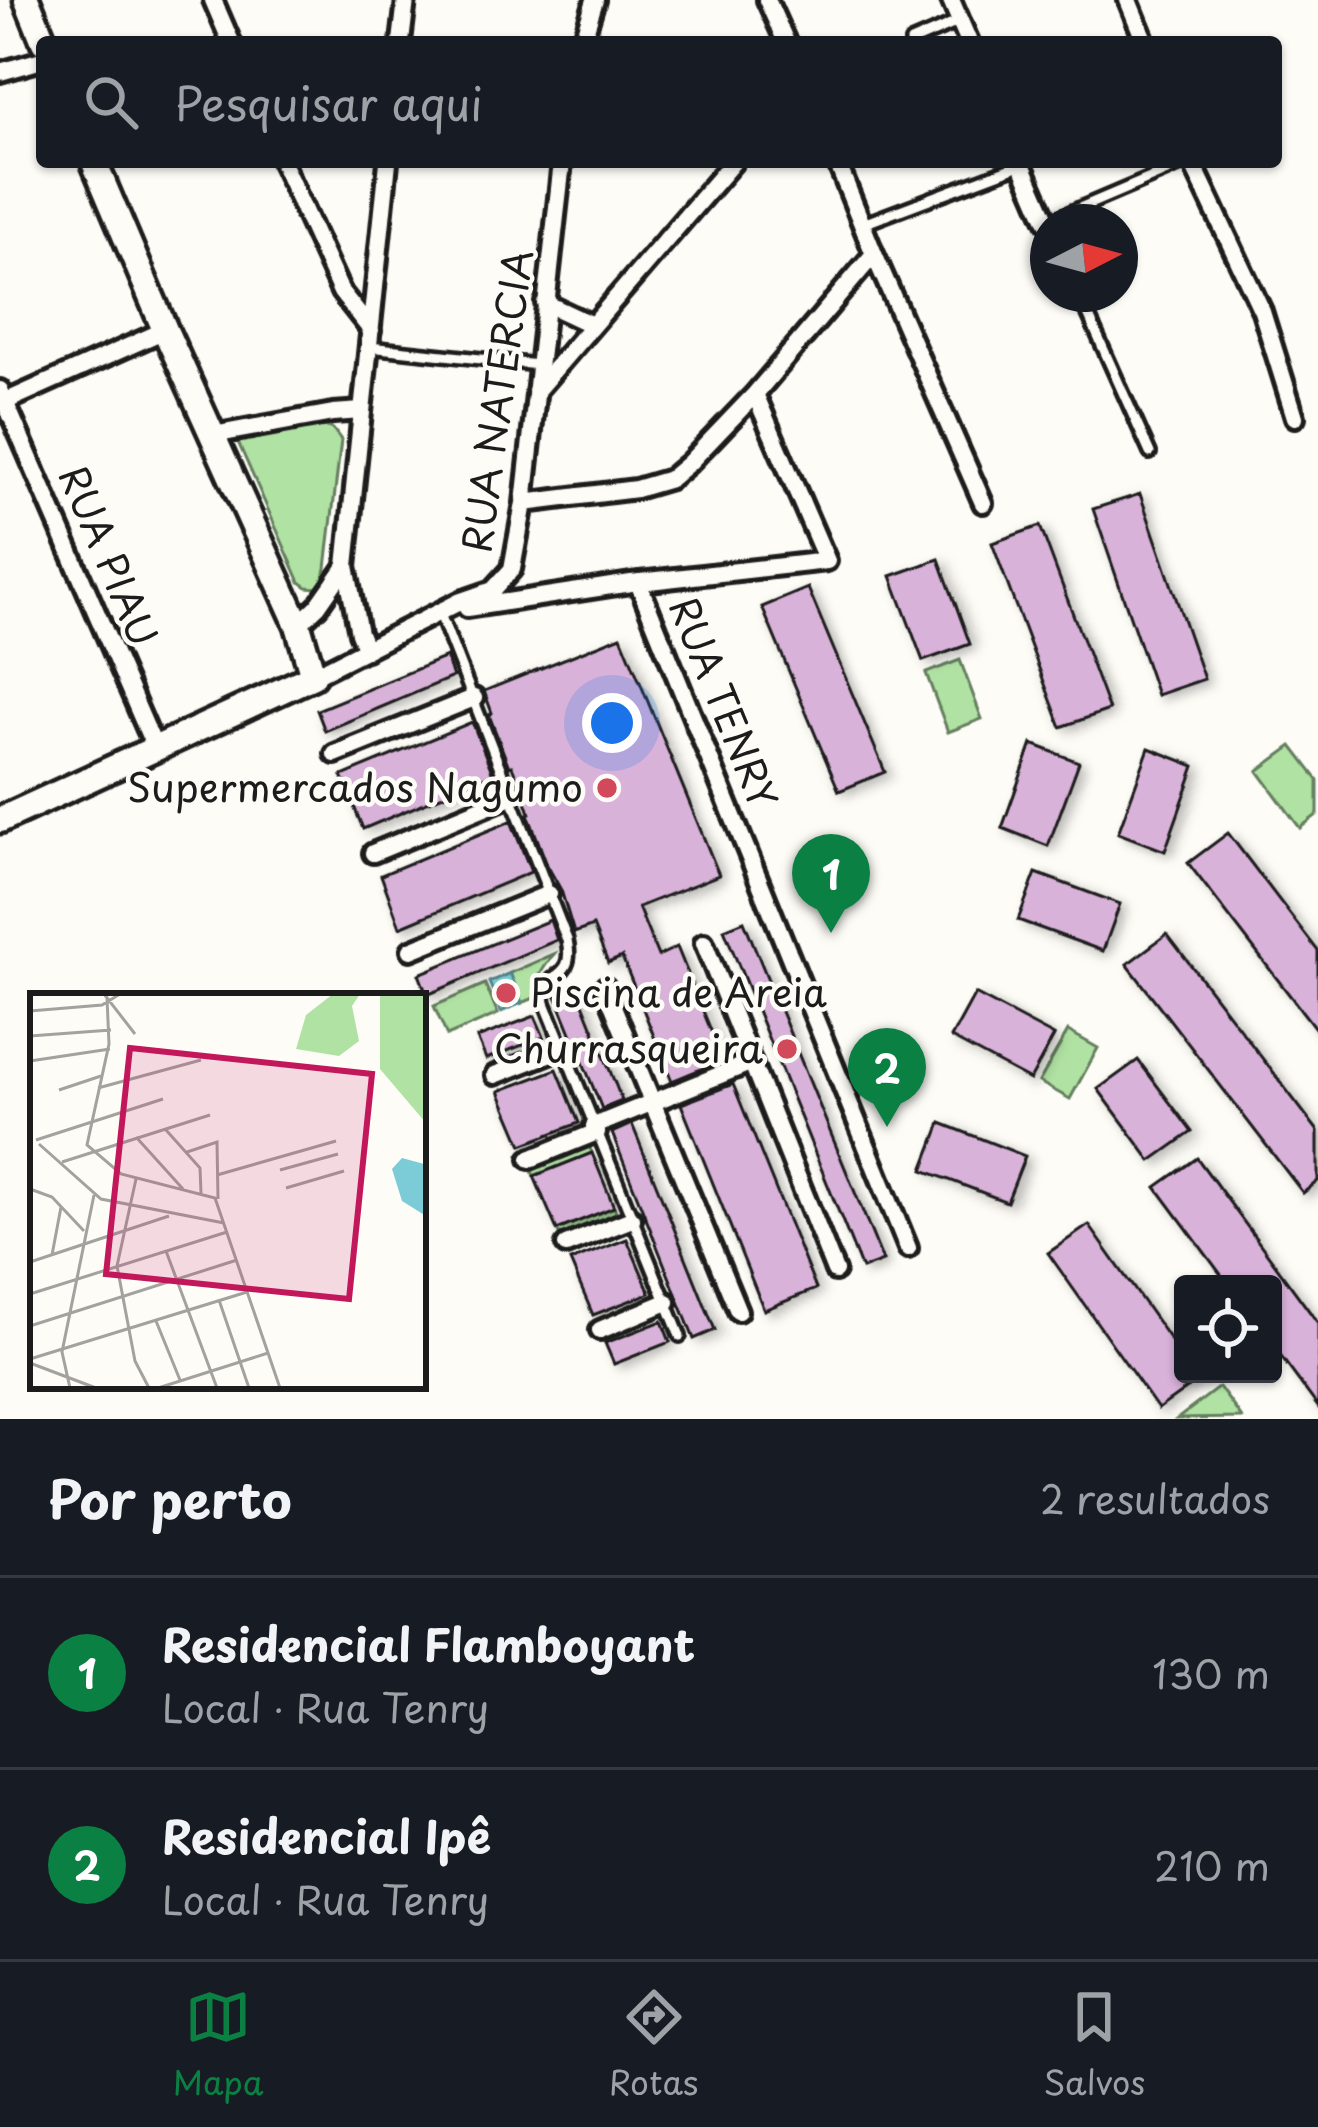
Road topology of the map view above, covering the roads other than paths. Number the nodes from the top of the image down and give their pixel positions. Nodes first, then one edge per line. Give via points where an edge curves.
1 (26, 0) edge
2 (213, 0) edge
3 (406, 0) edge
4 (595, 0) edge
5 (767, 0) edge
6 (951, 0) edge
7 (1128, 0) edge
8 (960, 21) junction
9 (41, 36) edge
10 (228, 36) edge
11 (402, 36) edge
12 (583, 36) edge
13 (783, 36) edge
14 (925, 36) edge
15 (966, 36) edge
16 (1143, 36) edge
17 (36, 62) edge
18 (0, 72) edge
19 (97, 168) edge
20 (285, 168) edge
21 (387, 168) edge
22 (561, 168) edge
23 (728, 168) edge
24 (839, 168) edge
25 (1008, 168) edge
26 (1023, 168) edge
27 (1176, 168) edge
28 (1193, 168) edge
29 (1038, 204) edge
30 (1093, 204) edge
31 (862, 224) junction
32 (874, 254) junction
33 (545, 303) junction
34 (1087, 312) edge
35 (592, 325) junction
36 (165, 330) junction
37 (370, 339) junction
38 (538, 365) junction
39 (536, 392) junction
40 (755, 394) junction
41 (2, 399) edge
42 (362, 411) junction
43 (1294, 417) dead end
44 (213, 435) junction
45 (1150, 453) dead end
46 (524, 502) junction
47 (982, 503) dead end
48 (346, 566) junction
49 (638, 583) junction
50 (442, 613) junction
51 (298, 625) junction
52 (366, 650) junction
53 (313, 676) junction
54 (474, 698) junction
55 (155, 748) junction
56 (335, 754) dead end
57 (512, 796) junction
58 (0, 820) edge
59 (373, 853) dead end
60 (549, 894) junction
61 (704, 943) dead end
62 (411, 950) dead end
63 (605, 987) dead end
64 (563, 1048) junction
65 (752, 1062) junction
66 (495, 1075) dead end
67 (652, 1102) junction
68 (596, 1129) junction
69 (530, 1159) dead end
70 (632, 1219) junction
71 (566, 1245) dead end
72 (908, 1248) dead end
73 (835, 1271) dead end
74 (667, 1302) junction
75 (738, 1311) dead end
76 (600, 1330) dead end
77 (680, 1336) dead end

1 - 9 street
2 - 10 street
3 - 11 street
4 - 12 street
5 - 13 street
6 - 8 street
7 - 16 street
8 - 14 lane
8 - 15 street
17 - 18 street
19 - 36 street
20 - 37 street
21 - 37 street
22 - 33 street, RUA NATERCIA
23 - 35 street
24 - 31 street
25 - 31 lane
26 - 29 street
27 - 30 lane
28 - 43 street via 1262,311
31 - 32 street
32 - 40 street
32 - 47 street
33 - 35 street
33 - 38 street, RUA NATERCIA
34 - 45 lane
35 - 39 street
36 - 41 street
36 - 44 street
37 - 38 lane
37 - 42 street
38 - 39 street, RUA NATERCIA
39 - 46 street, RUA NATERCIA
40 - 46 street via 670,479
40 - 49 street via 827,561
41 - 55 street, RUA PIAU
42 - 44 street
42 - 48 street
44 - 51 street
46 - 50 street, RUA NATERCIA via 502,582
48 - 51 street
48 - 52 street
49 - 50 street
49 - 72 street, RUA TENRY
50 - 52 street, RUA NATERCIA
50 - 54 lane
51 - 53 street
52 - 53 street, RUA NATERCIA
53 - 55 street
54 - 56 street
54 - 57 lane
55 - 58 street
57 - 59 street
57 - 60 lane
60 - 62 street
60 - 64 lane via 569,962 543,992
61 - 65 street
63 - 67 street
64 - 66 street
64 - 68 lane
65 - 67 street
65 - 73 street
67 - 68 street
67 - 75 street
68 - 69 street
68 - 70 lane
70 - 71 street
70 - 74 lane
74 - 76 street
74 - 77 lane

